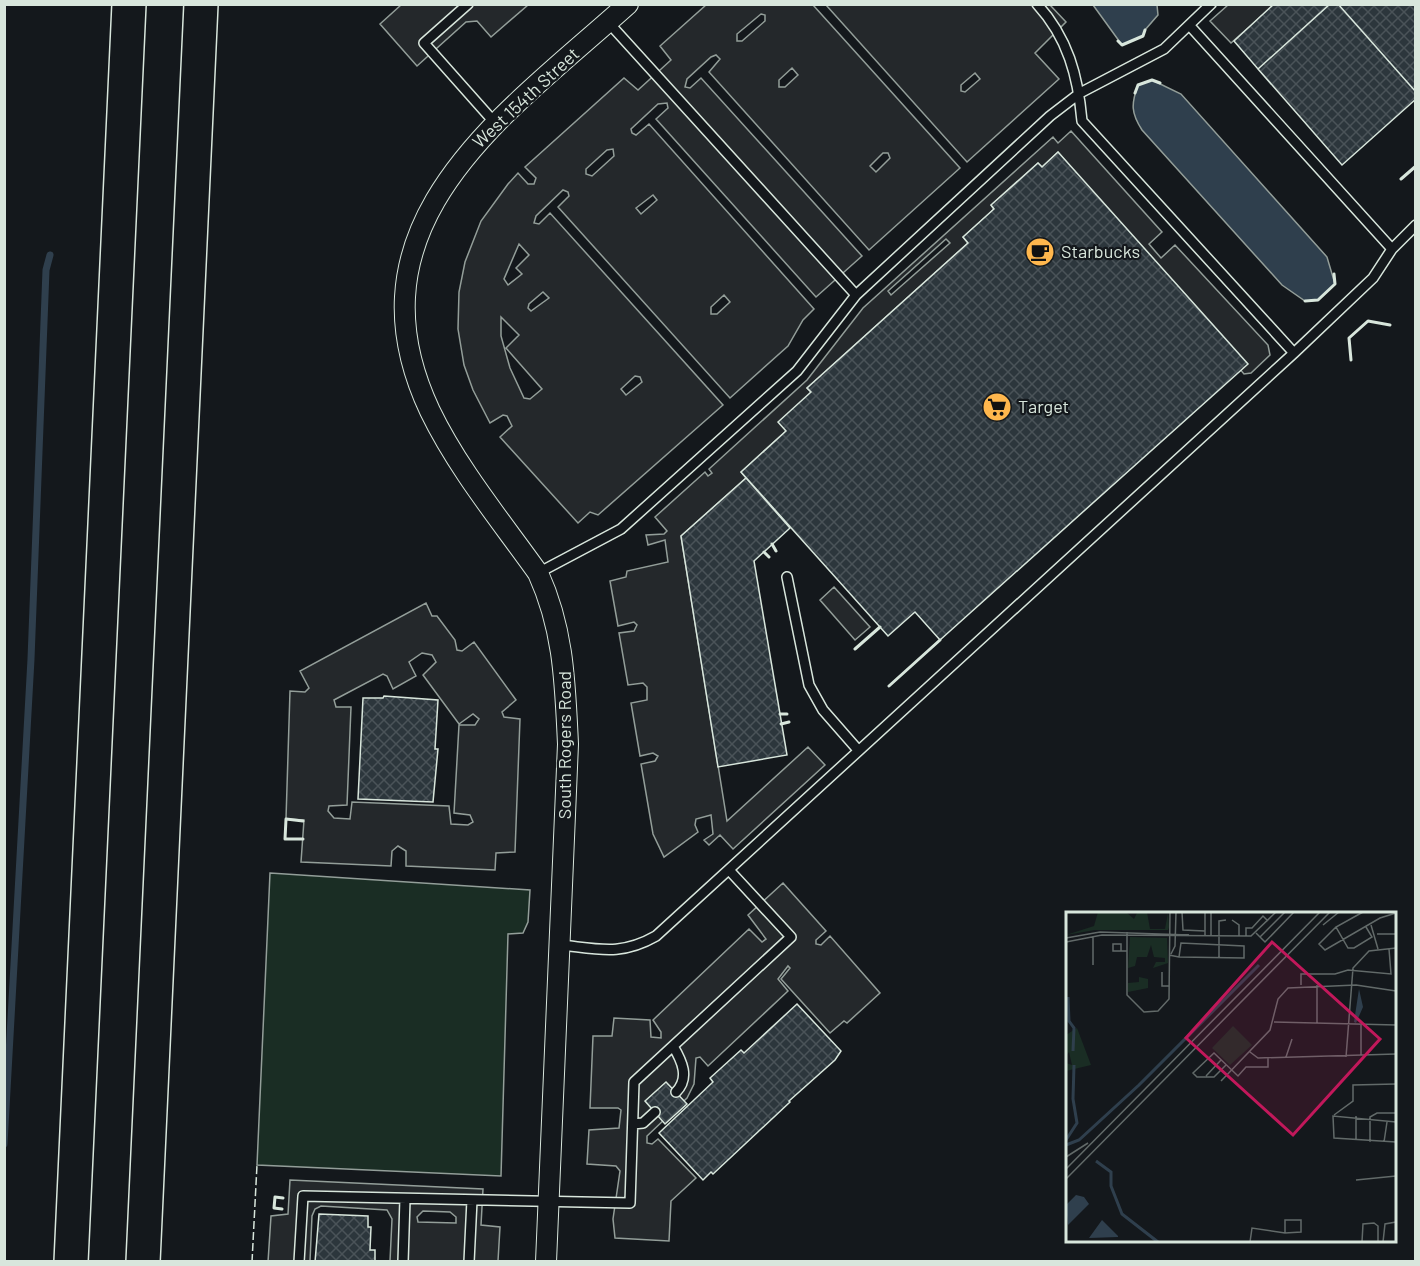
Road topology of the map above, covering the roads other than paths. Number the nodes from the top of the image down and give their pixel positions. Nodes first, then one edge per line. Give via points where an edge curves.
1 (129, 4) edge
2 (201, 4) edge
3 (468, 4) edge
4 (628, 4) edge
5 (1037, 4) edge
6 (1211, 4) edge
7 (608, 22) junction
8 (1190, 26) junction
9 (1080, 93) junction
10 (495, 123) junction
11 (1416, 225) edge
12 (418, 233) joint
13 (1392, 249) junction
14 (856, 295) junction
15 (1294, 352) junction
16 (538, 573) junction
17 (787, 577) dead end
18 (858, 750) junction
19 (729, 870) junction
20 (561, 945) junction
21 (673, 1046) junction
22 (676, 1092) dead end
23 (655, 1112) dead end
24 (633, 1124) junction
25 (405, 1198) junction
26 (472, 1200) junction
27 (548, 1201) junction
28 (71, 1262) edge
29 (143, 1262) edge
30 (299, 1262) edge
31 (403, 1262) edge
32 (468, 1262) edge
33 (546, 1262) edge

1 - 28 highway
2 - 29 highway
3 - 10 lane via 424,42
4 - 7 street, West 154th Street
5 - 9 lane via 1055,24 1065,44
6 - 8 lane
7 - 10 street, West 154th Street
7 - 14 lane
8 - 9 lane via 1164,49
8 - 13 lane
9 - 14 lane via 1050,116
9 - 15 lane via 1082,121
10 - 12 street, West 154th Street via 451,174
11 - 13 lane
12 - 16 street, South Rogers Road via 407,286 406,317 418,379 430,411 461,465
13 - 15 lane via 1373,278
14 - 16 lane via 796,371 621,529
15 - 18 lane
16 - 20 street, South Rogers Road via 547,592 564,661 568,744
17 - 18 lane via 809,685 823,710
18 - 19 lane
19 - 20 lane via 656,936 636,947 618,950
19 - 21 lane via 791,937
20 - 27 street, South Rogers Road
21 - 22 lane via 684,1072 682,1086
21 - 24 lane via 634,1082
23 - 24 lane via 643,1123
24 - 27 lane via 630,1203
25 - 26 lane
25 - 30 lane via 303,1196
25 - 31 lane
26 - 27 lane
26 - 32 lane
27 - 33 street, South Rogers Road

